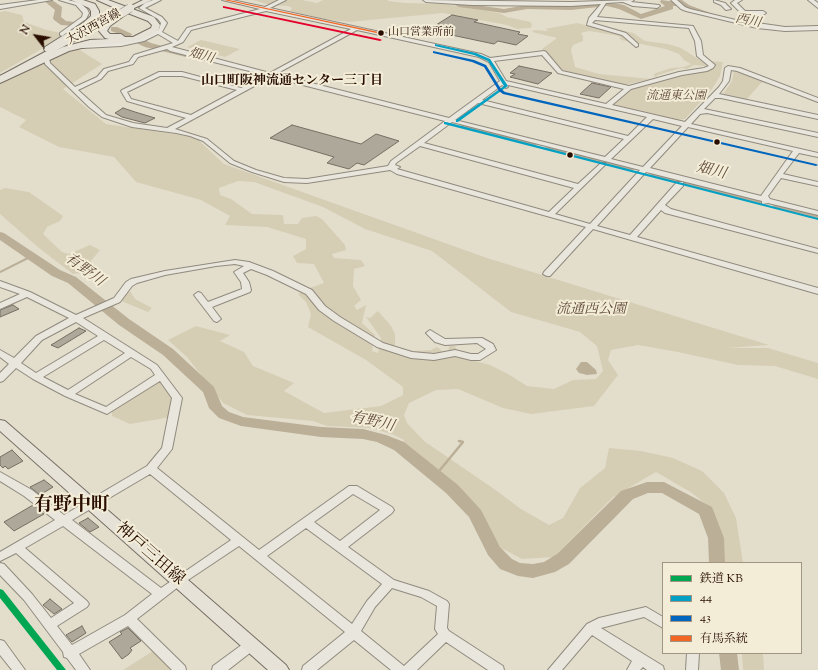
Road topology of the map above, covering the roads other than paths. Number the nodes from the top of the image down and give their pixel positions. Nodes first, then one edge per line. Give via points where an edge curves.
1 (47, 0) edge
2 (62, 0) edge
3 (75, 0) edge
4 (90, 0) edge
5 (101, 0) edge
6 (140, 0) edge
7 (146, 0) edge
8 (149, 0) edge
9 (158, 0) edge
10 (225, 0) edge
11 (283, 0) edge
12 (426, 0) edge
13 (628, 0) edge
14 (674, 0) edge
15 (682, 0) edge
16 (811, 0) edge
17 (716, 1) edge
18 (520, 2) edge
19 (565, 2) edge
20 (602, 3) edge
21 (738, 3) edge
22 (657, 6) dead end
23 (818, 6) edge
24 (0, 7) edge
25 (267, 8) junction
26 (124, 10) junction
27 (745, 13) junction
28 (763, 13) dead end
29 (592, 18) junction
30 (738, 20) junction
31 (357, 28) junction
32 (818, 28) edge
33 (158, 32) junction
34 (62, 34) dead end
35 (178, 43) junction
36 (636, 45) dead end
37 (83, 46) dead end
38 (164, 48) junction
39 (55, 53) junction
40 (46, 55) junction
41 (489, 60) junction
42 (0, 76) edge
43 (269, 76) junction
44 (0, 80) edge
45 (504, 84) junction
46 (629, 88) junction
47 (74, 89) junction
48 (242, 90) junction
49 (713, 96) junction
50 (818, 100) edge
51 (479, 102) junction
52 (608, 106) junction
53 (699, 112) junction
54 (191, 117) junction
55 (818, 117) edge
56 (650, 118) junction
57 (451, 122) junction
58 (686, 126) junction
59 (168, 130) junction
60 (818, 136) edge
61 (629, 138) junction
62 (422, 144) junction
63 (796, 151) junction
64 (818, 155) edge
65 (818, 158) edge
66 (605, 162) junction
67 (396, 167) junction
68 (643, 171) junction
69 (779, 175) junction
70 (680, 184) junction
71 (818, 184) edge
72 (579, 187) junction
73 (765, 202) junction
74 (661, 206) junction
75 (818, 213) edge
76 (552, 214) junction
77 (818, 219) edge
78 (593, 225) junction
79 (633, 236) junction
80 (818, 251) edge
81 (251, 266) junction
82 (547, 274) dead end
83 (0, 284) edge
84 (818, 286) edge
85 (818, 291) edge
86 (27, 294) junction
87 (198, 296) dead end
88 (0, 306) edge
89 (206, 306) junction
90 (79, 317) junction
91 (217, 319) dead end
92 (430, 333) dead end
93 (104, 336) junction
94 (0, 353) edge
95 (132, 353) junction
96 (15, 364) junction
97 (161, 376) junction
98 (36, 377) junction
99 (0, 379) edge
100 (68, 394) junction
101 (0, 424) edge
102 (151, 469) junction
103 (0, 476) edge
104 (90, 504) junction
105 (63, 520) junction
106 (306, 522) junction
107 (239, 540) junction
108 (16, 547) junction
109 (340, 547) junction
110 (258, 556) junction
111 (0, 557) edge
112 (0, 567) edge
113 (178, 581) junction
114 (390, 583) junction
115 (160, 594) junction
116 (129, 619) junction
117 (662, 622) edge
118 (48, 625) junction
119 (591, 628) junction
120 (354, 632) junction
121 (445, 635) junction
122 (0, 645) edge
123 (251, 645) junction
124 (69, 652) junction
125 (692, 654) edge
126 (641, 660) junction
127 (19, 670) edge
128 (84, 670) edge
129 (180, 670) edge
130 (218, 670) edge
131 (280, 670) edge
132 (308, 670) edge
133 (400, 670) edge
134 (408, 670) edge
135 (498, 670) edge
136 (554, 670) edge
137 (633, 670) edge
138 (658, 670) edge
139 (692, 670) edge

1 - 24 street
2 - 34 street via 78,4 86,13 84,18
3 - 40 highway via 92,6 95,17
4 - 26 highway via 143,19 150,24 150,28 129,37 115,37 103,33 104,27
5 - 39 highway via 151,19 156,25 155,29 134,39 84,44
6 - 26 main road, 大沢西宮線
7 - 26 main road, 大沢西宮線
8 - 26 main road
9 - 33 street via 142,8 164,23
10 - 25 street
11 - 25 street
12 - 18 street
13 - 20 street
13 - 22 street via 633,4
14 - 30 street via 688,10
15 - 30 street via 700,10
16 - 23 street
17 - 21 street via 727,7
18 - 19 street
19 - 20 street
20 - 29 street
21 - 27 street
25 - 31 street
25 - 35 street via 196,26 189,29
26 - 40 main road, 大沢西宮線
26 - 44 main road, 大沢西宮線
27 - 28 street
27 - 30 street via 748,17
29 - 36 street via 590,24 624,34
29 - 46 street via 691,28 698,41 700,56 712,65 705,70 681,73
30 - 32 street via 775,28
31 - 41 street via 469,53
31 - 43 street
33 - 35 street
33 - 37 street via 121,44
35 - 38 street
38 - 43 street
38 - 47 street via 136,56 131,63 106,70 99,78
39 - 40 highway
39 - 44 highway
40 - 42 main road, 大沢西宮線
40 - 47 street via 48,64
41 - 45 street
41 - 46 street via 544,53 560,72
43 - 48 street
43 - 57 street
45 - 51 street
45 - 52 street
45 - 56 street
46 - 52 street
47 - 59 street via 95,109 110,118 132,125
48 - 54 street
48 - 54 street via 182,74 159,74 124,91 129,100
49 - 50 street via 726,81 728,68
49 - 53 street
49 - 55 street
51 - 57 street
51 - 61 street
52 - 56 street
53 - 58 street
53 - 60 street via 707,111
54 - 59 street
56 - 58 street
56 - 61 street
57 - 62 street
57 - 66 street
58 - 63 street
58 - 68 street
59 - 67 street via 205,140 225,158 239,166 284,180 315,181
61 - 66 street
62 - 67 street via 391,164
62 - 72 street
63 - 64 street
63 - 65 street
63 - 69 street
66 - 68 street
66 - 72 street
67 - 76 street via 400,172
68 - 70 street
68 - 73 street
68 - 78 street
69 - 71 street
69 - 73 street via 764,196
70 - 73 street
70 - 74 street
72 - 76 street
73 - 75 street
73 - 77 street
74 - 79 street
74 - 80 street
76 - 78 street
78 - 79 street
78 - 82 street
79 - 84 street
79 - 85 street
81 - 89 street via 238,272 245,282 246,290
81 - 90 street via 235,262 195,267 139,279 129,284 117,300
81 - 92 street via 309,292 322,308 337,319 386,347 422,357 441,357 455,353 480,357 491,350 490,346 479,340 445,342
83 - 86 street
86 - 88 street
86 - 90 street
87 - 89 street
89 - 91 street
90 - 93 street
90 - 96 street via 39,338
93 - 95 street
93 - 98 street
94 - 96 street
95 - 97 street via 154,367
95 - 100 street
96 - 98 street
96 - 99 street
97 - 100 street via 108,411
97 - 102 street via 177,398 167,449
98 - 100 street
101 - 104 main road, 神戸三田線
102 - 104 street
102 - 107 street
103 - 105 street
104 - 105 street
104 - 113 main road, 神戸三田線
105 - 108 street
105 - 115 street
106 - 109 street
106 - 109 street via 353,488 388,510
106 - 110 street
107 - 110 street
107 - 113 street
108 - 111 street
108 - 118 street via 83,604
109 - 114 street
110 - 120 street
112 - 118 street via 28,597
113 - 115 street
113 - 123 main road, 神戸三田線
114 - 120 street via 371,604
114 - 121 street via 426,594 443,604 441,629
115 - 116 street
116 - 124 street
116 - 129 street
117 - 119 street via 646,612 599,623
118 - 124 street
119 - 126 street
119 - 136 street
120 - 132 street
120 - 133 street
121 - 134 street
121 - 135 street
122 - 127 street
123 - 130 street
123 - 131 main road, 神戸三田線
124 - 128 street
125 - 139 street
126 - 137 street
126 - 138 street

